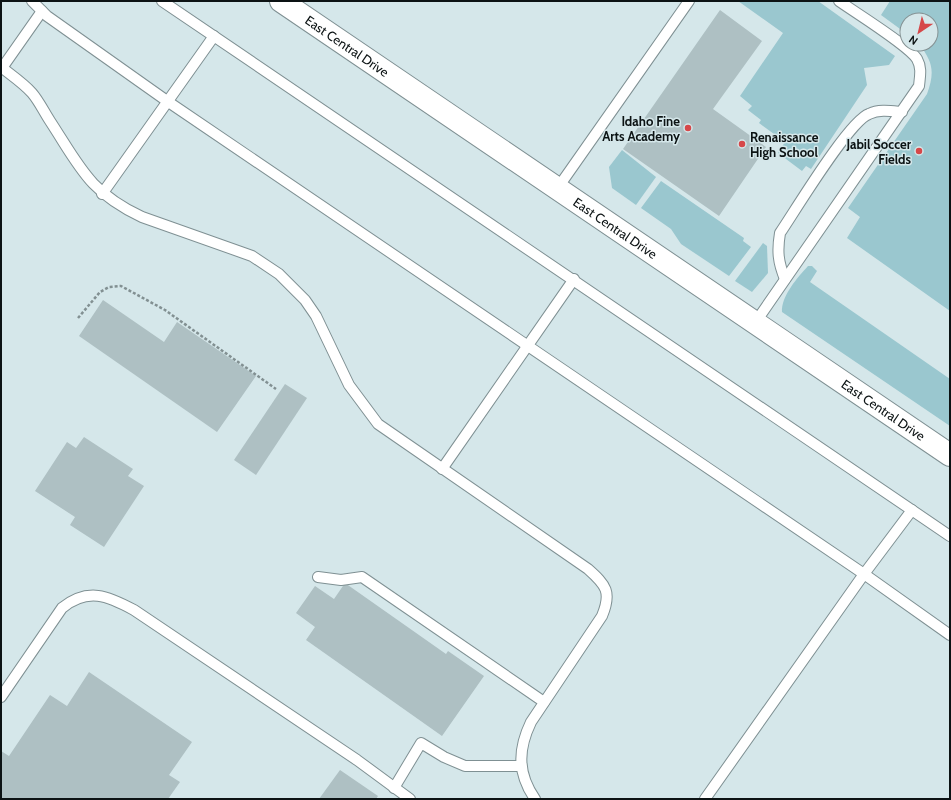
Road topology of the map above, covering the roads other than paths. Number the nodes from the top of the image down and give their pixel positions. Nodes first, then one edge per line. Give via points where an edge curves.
1 (32, 1) edge
2 (162, 1) edge
3 (689, 1) edge
4 (839, 1) edge
5 (287, 3) edge
6 (42, 11) junction
7 (214, 36) junction
8 (1, 67) edge
9 (167, 101) junction
10 (902, 112) junction
11 (557, 189) junction
12 (102, 194) junction
13 (574, 279) junction
14 (786, 279) junction
15 (755, 323) junction
16 (527, 346) junction
17 (950, 455) edge
18 (442, 469) junction
19 (912, 510) junction
20 (950, 536) edge
21 (864, 574) junction
22 (318, 577) dead end
23 (950, 634) edge
24 (1, 697) edge
25 (544, 702) junction
26 (521, 766) junction
27 (394, 788) junction
28 (410, 799) edge
29 (535, 799) edge
30 (705, 799) edge

1 - 6 lane
2 - 7 lane
3 - 11 lane
4 - 10 lane via 906,48 916,58 921,70 918,86
5 - 11 street, East Central Drive
6 - 8 lane
6 - 9 lane
7 - 9 lane
7 - 13 lane
8 - 12 lane via 32,93 71,156
9 - 12 lane
9 - 16 lane
10 - 14 lane
10 - 14 lane via 886,110 868,114 851,128 780,233 777,251
11 - 15 street, East Central Drive
12 - 18 lane via 125,210 252,256 279,274 305,300 316,316 349,385 365,409 386,431
13 - 16 lane
13 - 19 lane
14 - 15 lane
15 - 17 street, East Central Drive
16 - 18 lane
16 - 21 lane
18 - 25 lane via 588,569 600,579 607,590 608,603 602,616
19 - 20 lane
19 - 21 lane
21 - 23 lane
21 - 30 lane
22 - 25 lane via 341,580 362,577
24 - 27 lane via 62,608 70,601 99,595 115,599 134,610 357,760
25 - 26 lane via 524,736
26 - 27 lane via 465,766 421,743
26 - 29 lane via 525,782
27 - 28 lane

